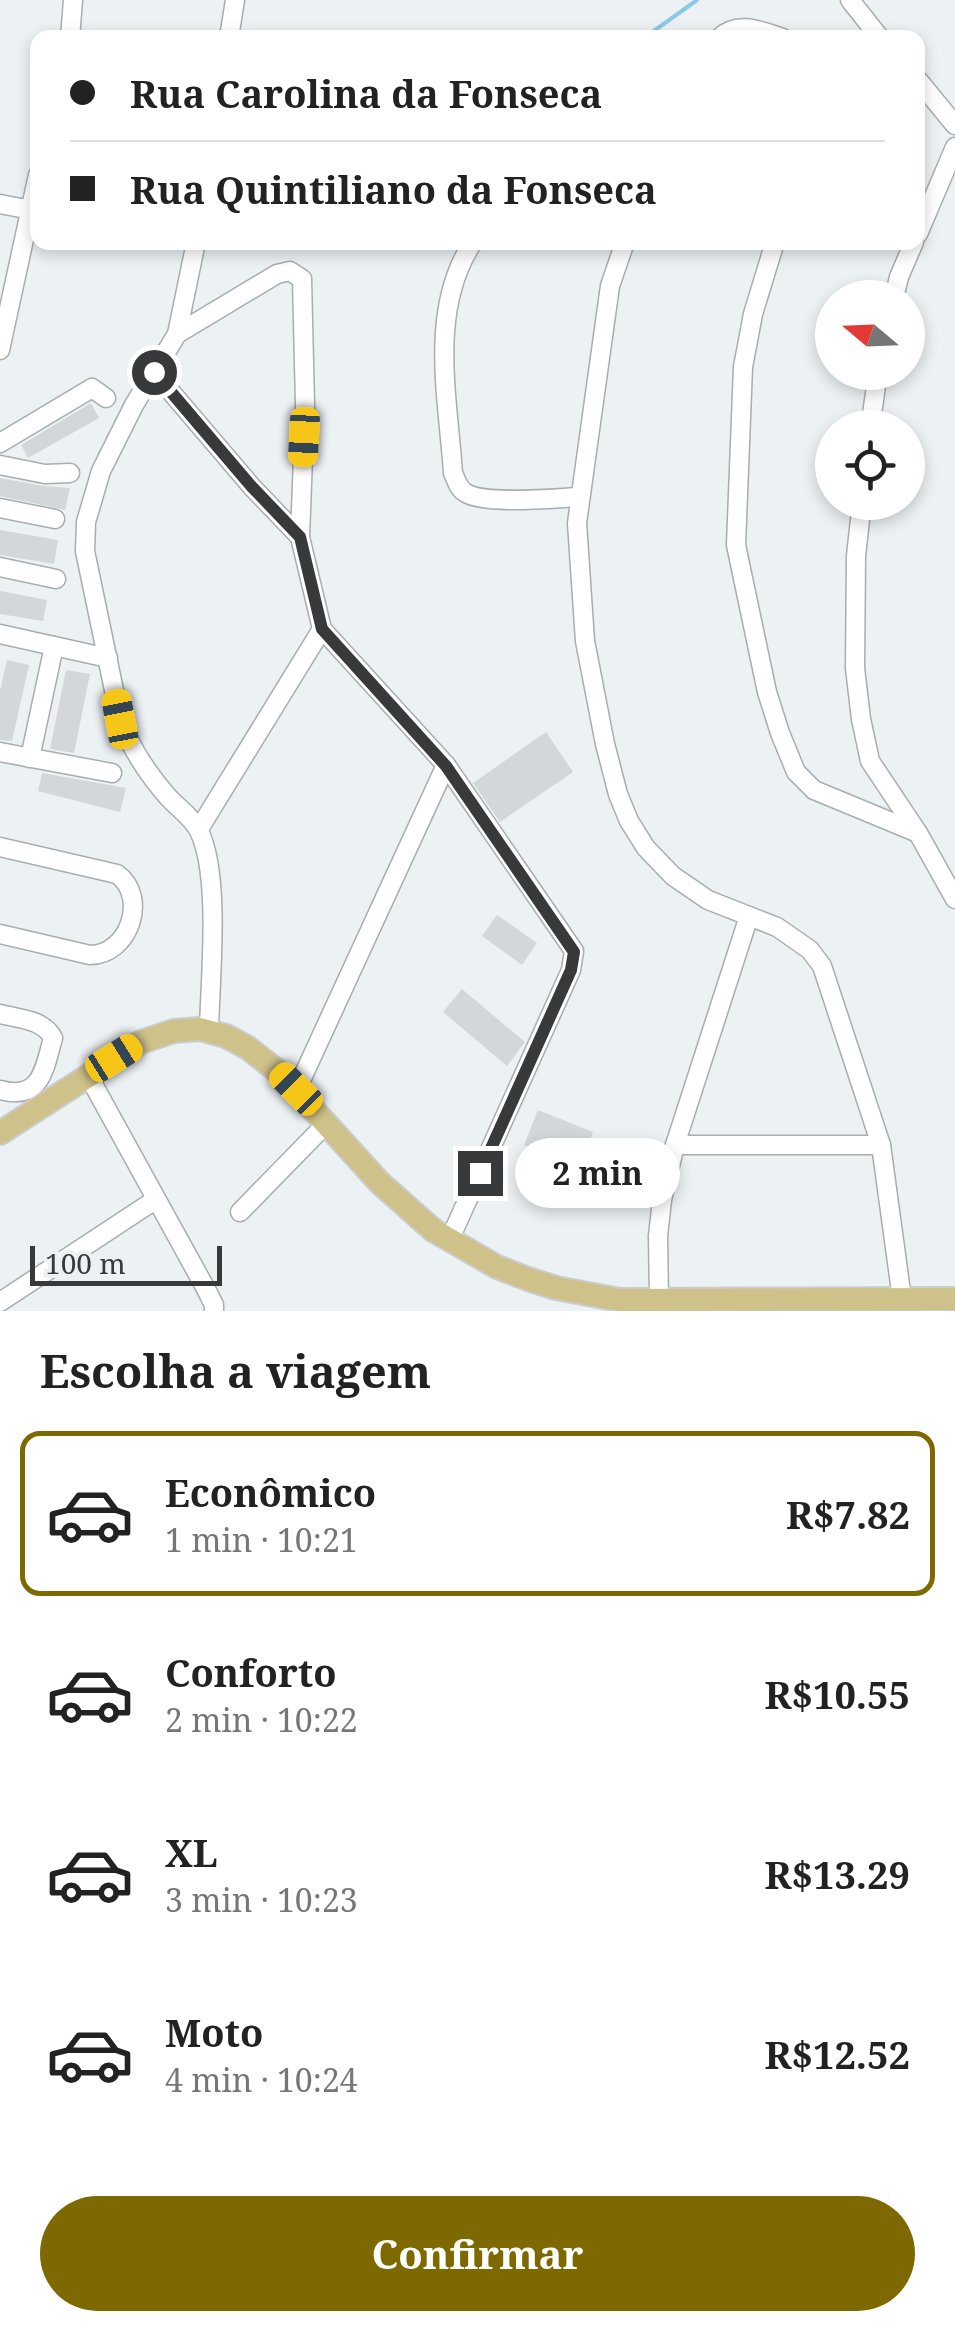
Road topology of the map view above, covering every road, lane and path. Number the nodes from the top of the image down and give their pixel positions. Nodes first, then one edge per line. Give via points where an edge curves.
1 (73, 0) edge
2 (235, 0) edge
3 (850, 0) edge
4 (865, 20) junction
5 (71, 30) edge
6 (230, 30) edge
7 (730, 30) edge
8 (756, 30) edge
9 (859, 30) edge
10 (873, 30) edge
11 (925, 89) edge
12 (955, 125) edge
13 (955, 147) edge
14 (0, 204) edge
15 (30, 209) edge
16 (925, 218) edge
17 (30, 226) edge
18 (194, 250) edge
19 (468, 250) edge
20 (621, 250) edge
21 (772, 250) edge
22 (911, 250) edge
23 (898, 280) edge
24 (177, 334) junction
25 (0, 350) edge
26 (154, 372) junction
27 (106, 398) dead end
28 (0, 443) edge
29 (0, 465) edge
30 (70, 473) dead end
31 (580, 498) junction
32 (0, 508) edge
33 (55, 519) dead end
34 (860, 520) edge
35 (300, 537) junction
36 (0, 567) edge
37 (56, 579) dead end
38 (322, 629) junction
39 (0, 634) edge
40 (54, 646) junction
41 (108, 658) junction
42 (0, 752) edge
43 (30, 758) junction
44 (446, 766) junction
45 (112, 774) dead end
46 (198, 829) junction
47 (918, 833) junction
48 (0, 847) edge
49 (955, 899) edge
50 (749, 916) junction
51 (0, 934) edge
52 (0, 1014) edge
53 (208, 1030) junction
54 (88, 1075) junction
55 (296, 1089) junction
56 (0, 1090) edge
57 (325, 1125) junction
58 (1, 1131) edge
59 (675, 1145) junction
60 (881, 1145) junction
61 (155, 1200) junction
62 (240, 1212) dead end
63 (449, 1240) junction
64 (902, 1299) junction
65 (954, 1299) edge
66 (659, 1301) junction
67 (0, 1302) edge
68 (619, 1306) edge
69 (214, 1311) edge
70 (952, 1311) edge

1 - 5 street
2 - 6 street
3 - 4 street
4 - 9 street
4 - 10 street
7 - 8 street
11 - 12 street
13 - 16 street
14 - 15 street
17 - 25 street
18 - 24 street
19 - 31 street via 447,304 444,333 460,488 492,500
20 - 31 street via 610,286
21 - 47 street via 742,367 736,546 767,692 796,772 814,790
22 - 23 street
24 - 26 street
24 - 35 street via 277,274 290,271 302,279
26 - 35 street
26 - 41 street via 101,470 86,522 85,552
27 - 28 street via 92,388
29 - 30 street
31 - 50 street via 585,642 618,794 646,848 673,876
32 - 33 street
34 - 47 street via 855,668 861,719 870,761
35 - 38 street
36 - 37 street
38 - 44 street
38 - 46 street
39 - 40 street
40 - 41 street
40 - 43 street
41 - 46 street via 130,745
42 - 43 street
43 - 45 street
44 - 55 street
44 - 63 street via 574,952
46 - 53 street via 212,920
47 - 49 street
48 - 51 street via 117,874 130,888 133,912 130,927 102,955
50 - 59 street
50 - 60 street via 796,939 822,966
52 - 56 street via 37,1023 53,1038 34,1086
53 - 54 main road via 155,1036
53 - 55 main road via 248,1048
54 - 58 main road
54 - 61 street
55 - 57 main road
57 - 62 street
57 - 63 main road via 411,1213
59 - 60 street
59 - 66 street via 658,1236
60 - 64 street
61 - 67 street
61 - 69 street
63 - 68 main road via 497,1267
64 - 65 main road
64 - 66 main road
65 - 70 street
66 - 68 main road

